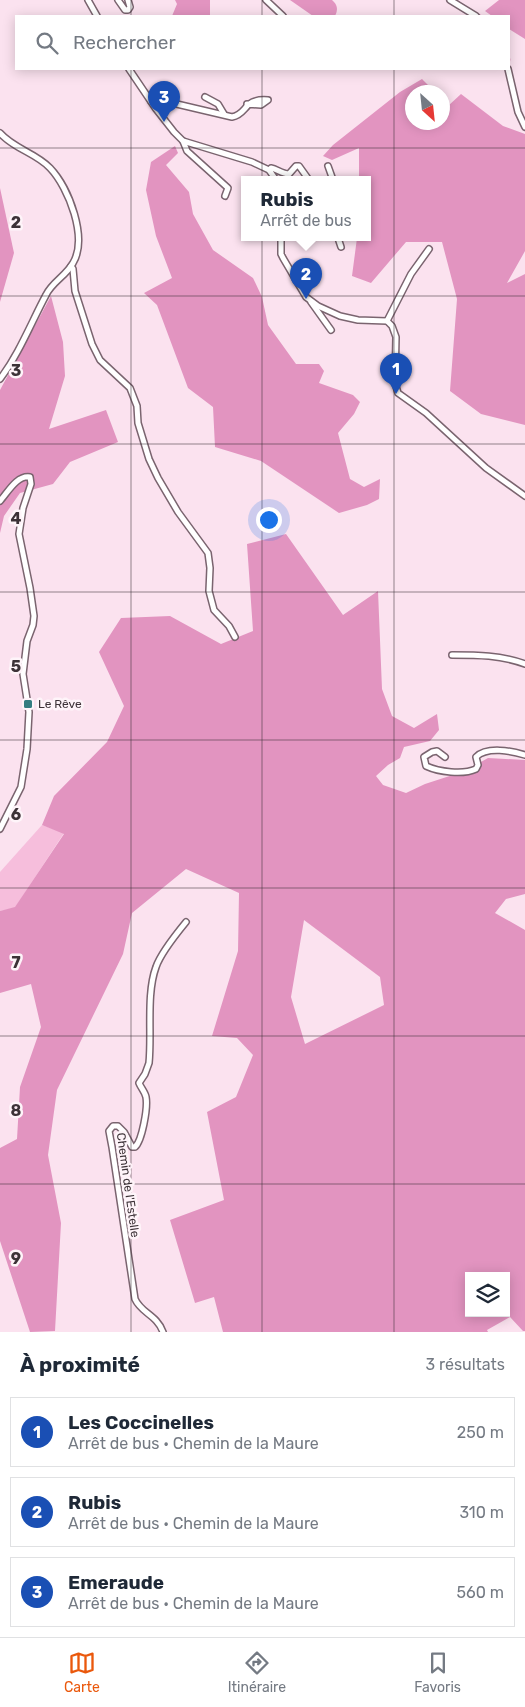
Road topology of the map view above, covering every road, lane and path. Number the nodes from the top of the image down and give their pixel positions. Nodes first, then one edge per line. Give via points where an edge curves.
1 (88, 0) edge
2 (118, 0) edge
3 (128, 0) edge
4 (266, 0) edge
5 (450, 0) edge
6 (96, 15) edge
7 (281, 15) edge
8 (474, 15) edge
9 (131, 70) edge
10 (508, 70) edge
11 (205, 98) dead end
12 (151, 101) junction
13 (247, 104) dead end
14 (224, 114) junction
15 (525, 127) edge
16 (0, 133) edge
17 (183, 141) junction
18 (328, 166) dead end
19 (269, 170) junction
20 (273, 176) edge
21 (306, 176) edge
22 (332, 176) edge
23 (225, 196) dead end
24 (281, 241) edge
25 (339, 241) edge
26 (341, 247) dead end
27 (429, 249) dead end
28 (71, 266) junction
29 (311, 301) junction
30 (387, 321) junction
31 (331, 330) dead end
32 (0, 379) edge
33 (525, 496) edge
34 (0, 501) edge
35 (235, 637) dead end
36 (452, 655) dead end
37 (525, 664) edge
38 (525, 755) edge
39 (445, 757) dead end
40 (0, 829) edge
41 (186, 922) dead end
42 (163, 1332) edge

1 - 6 street
2 - 3 street via 126,10 130,7
4 - 7 street
5 - 8 street
9 - 12 street
10 - 15 street
11 - 14 street via 218,104
12 - 14 street
12 - 17 street
13 - 14 street via 236,116
16 - 28 street via 45,163 60,182 78,228 77,254
17 - 19 street
17 - 23 street via 187,151 228,188
18 - 22 street
19 - 20 street
19 - 21 street via 274,168 289,174 299,166
24 - 29 street via 283,258
25 - 26 street
27 - 30 street via 411,274
28 - 32 street via 48,291
28 - 35 street via 92,344 106,368 130,388 149,458 178,512 208,552 209,591 214,610
29 - 30 street via 340,316
29 - 31 street
30 - 33 street via 396,337 395,383 398,392 486,468
34 - 40 street via 17,481 30,477 19,534 34,616 23,674 29,712 28,750 21,787
36 - 37 street via 505,658
38 - 39 street via 500,750 479,754 476,769 469,772 432,768 424,762 424,757 432,752 437,751
41 - 42 street, Chemin de l'Estelle via 156,966 152,983 150,1058 139,1083 146,1098 139,1144 132,1147 118,1126 108,1131 135,1299 158,1322

